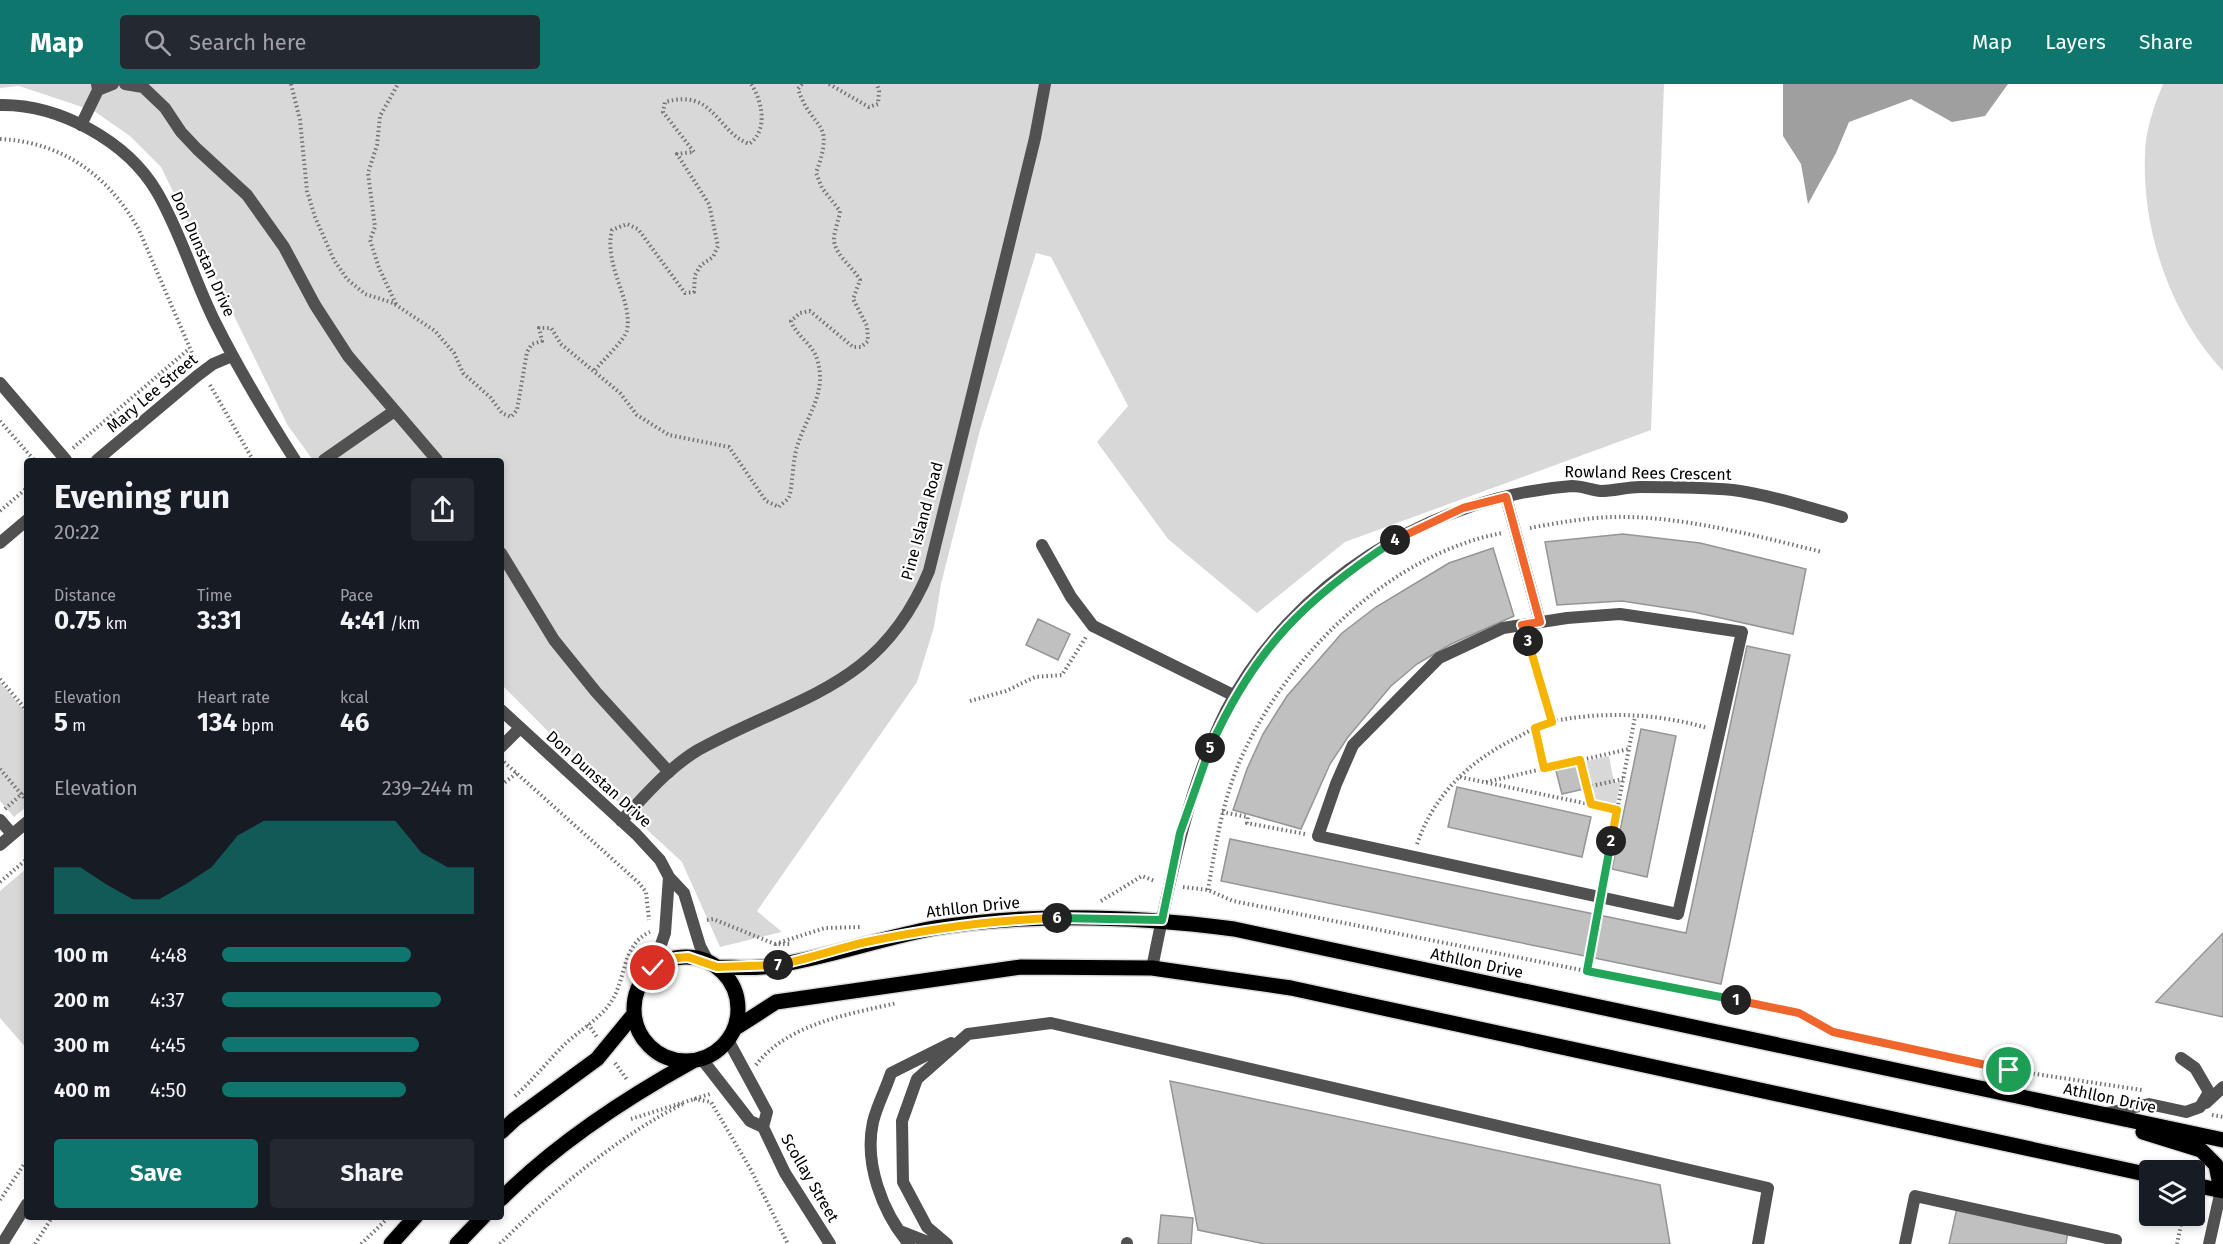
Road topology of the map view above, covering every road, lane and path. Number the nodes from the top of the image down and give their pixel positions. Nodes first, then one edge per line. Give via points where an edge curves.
1 (113, 84) edge
2 (125, 84) edge
3 (291, 84) edge
4 (398, 84) edge
5 (752, 84) edge
6 (802, 84) edge
7 (829, 84) edge
8 (876, 84) edge
9 (1045, 84) edge
10 (97, 87) edge
11 (0, 105) edge
12 (81, 125) junction
13 (0, 139) edge
14 (397, 306) junction
15 (189, 349) junction
16 (232, 356) junction
17 (595, 370) junction
18 (202, 372) junction
19 (0, 383) edge
20 (393, 412) junction
21 (0, 421) edge
22 (32, 458) edge
23 (63, 458) edge
24 (65, 458) edge
25 (99, 458) edge
26 (252, 458) edge
27 (294, 458) edge
28 (327, 458) edge
29 (435, 458) edge
30 (24, 491) edge
31 (1506, 497) junction
32 (0, 511) edge
33 (1842, 517) dead end
34 (24, 523) edge
35 (1515, 531) junction
36 (0, 543) edge
37 (1042, 545) dead end
38 (1822, 552) dead end
39 (504, 558) edge
40 (1540, 622) junction
41 (1522, 625) junction
42 (1093, 626) junction
43 (0, 679) edge
44 (1235, 696) junction
45 (970, 701) dead end
46 (24, 707) edge
47 (504, 713) edge
48 (1635, 717) junction
49 (1552, 722) junction
50 (1535, 728) junction
51 (519, 729) junction
52 (1719, 732) junction
53 (504, 744) edge
54 (1629, 749) junction
55 (1580, 760) junction
56 (504, 762) edge
57 (1544, 768) junction
58 (0, 769) edge
59 (669, 772) junction
60 (517, 773) junction
61 (1459, 777) junction
62 (1623, 779) junction
63 (1485, 782) junction
64 (504, 783) edge
65 (1587, 787) junction
66 (24, 792) edge
67 (21, 794) junction
68 (24, 798) edge
69 (1591, 804) junction
70 (1617, 810) junction
71 (1222, 812) junction
72 (0, 813) edge
73 (0, 820) edge
74 (621, 821) junction
75 (24, 824) edge
76 (12, 834) junction
77 (1318, 836) junction
78 (0, 845) edge
79 (1413, 856) junction
80 (24, 862) edge
81 (669, 877) junction
82 (0, 882) edge
83 (1208, 890) dead end
84 (1601, 897) junction
85 (1233, 901) dead end
86 (1162, 920) junction
87 (693, 923) junction
88 (666, 929) junction
89 (649, 933) junction
90 (775, 944) dead end
91 (712, 964) junction
92 (653, 968) junction
93 (1152, 968) junction
94 (1587, 971) junction
95 (901, 1002) dead end
96 (634, 1014) junction
97 (588, 1024) junction
98 (731, 1034) junction
99 (967, 1035) junction
100 (605, 1049) junction
101 (2181, 1058) dead end
102 (698, 1059) junction
103 (748, 1074) junction
104 (2223, 1087) edge
105 (723, 1088) junction
106 (2144, 1090) dead end
107 (636, 1094) junction
108 (693, 1099) junction
109 (509, 1101) dead end
110 (2200, 1107) junction
111 (2102, 1114) junction
112 (2223, 1117) edge
113 (763, 1127) junction
114 (504, 1129) edge
115 (2223, 1140) edge
116 (24, 1164) edge
117 (2139, 1173) edge
118 (2205, 1186) edge
119 (2222, 1188) edge
120 (504, 1196) edge
121 (0, 1200) edge
122 (24, 1209) edge
123 (50, 1220) edge
124 (386, 1220) edge
125 (412, 1220) edge
126 (480, 1220) edge
127 (2181, 1226) edge
128 (896, 1229) junction
129 (2, 1244) edge
130 (34, 1244) edge
131 (361, 1244) edge
132 (391, 1244) edge
133 (458, 1244) edge
134 (500, 1244) edge
135 (788, 1244) edge
136 (830, 1244) edge
137 (909, 1244) edge
138 (933, 1244) edge
139 (947, 1244) edge
140 (1758, 1244) edge
141 (1905, 1244) edge
142 (2115, 1244) edge
143 (2177, 1244) edge
144 (2209, 1244) edge

1 - 10 street
2 - 20 street via 143,87 197,149 247,195 284,248 348,356
3 - 14 path via 300,120 307,191 334,260 347,279 365,294
4 - 14 path via 380,116 369,173 375,227 370,240
5 - 17 path via 763,123 759,138 749,144 736,139 710,107 676,99 665,102 663,112 694,152 677,154 709,204 718,246 695,275 694,292 685,293 638,229 627,224 612,230 608,244 627,314 627,332
6 - 17 path via 798,89 804,107 820,124 825,137 816,173 840,211 834,239 860,280 854,299 868,341 853,347 810,310 791,321 817,358 821,382 817,404 797,446 789,497 779,507 766,501 729,447 669,435 637,415
7 - 8 path via 869,107 878,104
9 - 59 street, Pine Island Road via 929,571 921,590 899,627 855,672 697,751
10 - 12 street
11 - 12 street, Don Dunstan Drive via 50,112
12 - 16 street, Don Dunstan Drive via 132,160 156,191
13 - 15 path via 32,142 58,151 110,186 139,230
14 - 17 path via 435,330 454,353 463,374 490,396 502,413 511,417 517,410 527,352 532,344 542,340 539,328 551,328 561,344
15 - 18 path
15 - 24 path
16 - 18 street, Mary Lee Street
16 - 27 street, Don Dunstan Drive
18 - 25 street, Mary Lee Street
18 - 26 path
19 - 23 street
20 - 28 street
20 - 29 street
21 - 22 path
30 - 32 path
31 - 33 street, Rowland Rees Crescent via 1575,486 1600,491 1637,487 1732,490
31 - 35 street
31 - 44 street, Rowland Rees Crescent via 1463,508 1400,536 1343,573 1304,607 1273,642
34 - 36 street
35 - 38 path via 1612,517 1648,519 1754,535
35 - 40 street
35 - 71 path via 1425,559 1344,617 1274,695 1243,754
37 - 42 street via 1071,597
39 - 59 street via 554,640
40 - 41 street
40 - 52 street via 1620,614 1742,632
41 - 49 path
41 - 77 street via 1503,628 1439,658 1382,715 1353,745
42 - 44 street
42 - 45 path via 1062,675 1035,677 1006,692
43 - 46 path
44 - 86 street, Rowland Rees Crescent via 1203,764 1180,833
47 - 51 street, Don Dunstan Drive
48 - 49 path via 1597,715
48 - 52 path via 1690,723
48 - 54 path
49 - 50 path
50 - 57 path
50 - 61 path via 1489,751
51 - 53 street
51 - 74 street, Don Dunstan Drive
52 - 84 street via 1678,914
54 - 55 path
54 - 62 path
55 - 57 path
55 - 65 path
56 - 60 path
57 - 63 path
58 - 67 path
59 - 74 street, Pine Island Road
60 - 64 path
60 - 89 path via 644,888
61 - 63 path
61 - 79 path via 1425,822
62 - 65 path
62 - 70 path
63 - 69 path
65 - 69 path
66 - 67 path
67 - 68 path
67 - 72 path
69 - 70 path
70 - 84 path
71 - 77 path via 1248,817 1247,823
71 - 83 path
73 - 76 street
74 - 81 street, Don Dunstan Drive via 660,860
75 - 76 street
76 - 78 street
77 - 79 street
79 - 84 street
80 - 82 path
81 - 87 street, Don Dunstan Drive via 684,893
81 - 88 street
84 - 94 path
85 - 94 path
86 - 91 main road, Athllon Drive via 1010,920 936,928 769,966
86 - 93 street, Rowland Rees Crescent
86 - 111 main road, Athllon Drive via 1234,929
87 - 90 path via 713,919
87 - 91 street, Don Dunstan Drive
88 - 89 path
88 - 92 street
89 - 97 path via 632,946 611,1002
91 - 92 main road via 688,957
91 - 98 main road via 732,984 736,995 738,1018
92 - 96 main road via 637,989
93 - 98 main road via 1021,967 776,1002
93 - 117 main road via 1291,988
94 - 106 path via 1799,1013 1833,1032 2009,1070
95 - 103 path via 854,1013 782,1039
96 - 100 main road
96 - 102 main road via 642,1038 651,1048 674,1060
97 - 100 path
97 - 109 path
98 - 102 main road via 711,1055
98 - 103 street, Scollay Street
99 - 128 street via 891,1073 873,1122 869,1155
99 - 139 street via 917,1079 902,1121 903,1182 927,1227
99 - 140 street via 1051,1023 1768,1188
100 - 107 path
100 - 114 main road
101 - 110 street via 2195,1068 2209,1092
102 - 105 street, Scollay Street
102 - 107 main road
103 - 113 street, Scollay Street via 767,1112
104 - 110 street
105 - 108 path
105 - 113 street, Scollay Street via 750,1121
107 - 108 path via 649,1111
107 - 120 main road via 578,1133
108 - 134 path via 665,1113 583,1170
108 - 135 path via 711,1102
110 - 111 street via 2186,1112 2150,1104
110 - 112 path via 2210,1115
111 - 115 main road, Athllon Drive
111 - 119 main road via 2201,1150 2216,1165
113 - 136 street, Scollay Street via 785,1173
116 - 121 path
118 - 119 main road
119 - 144 street
122 - 129 street
123 - 130 path
124 - 131 path
125 - 132 main road
126 - 133 main road
127 - 143 path
128 - 137 street
128 - 138 street
141 - 142 street via 1915,1196 2116,1239

